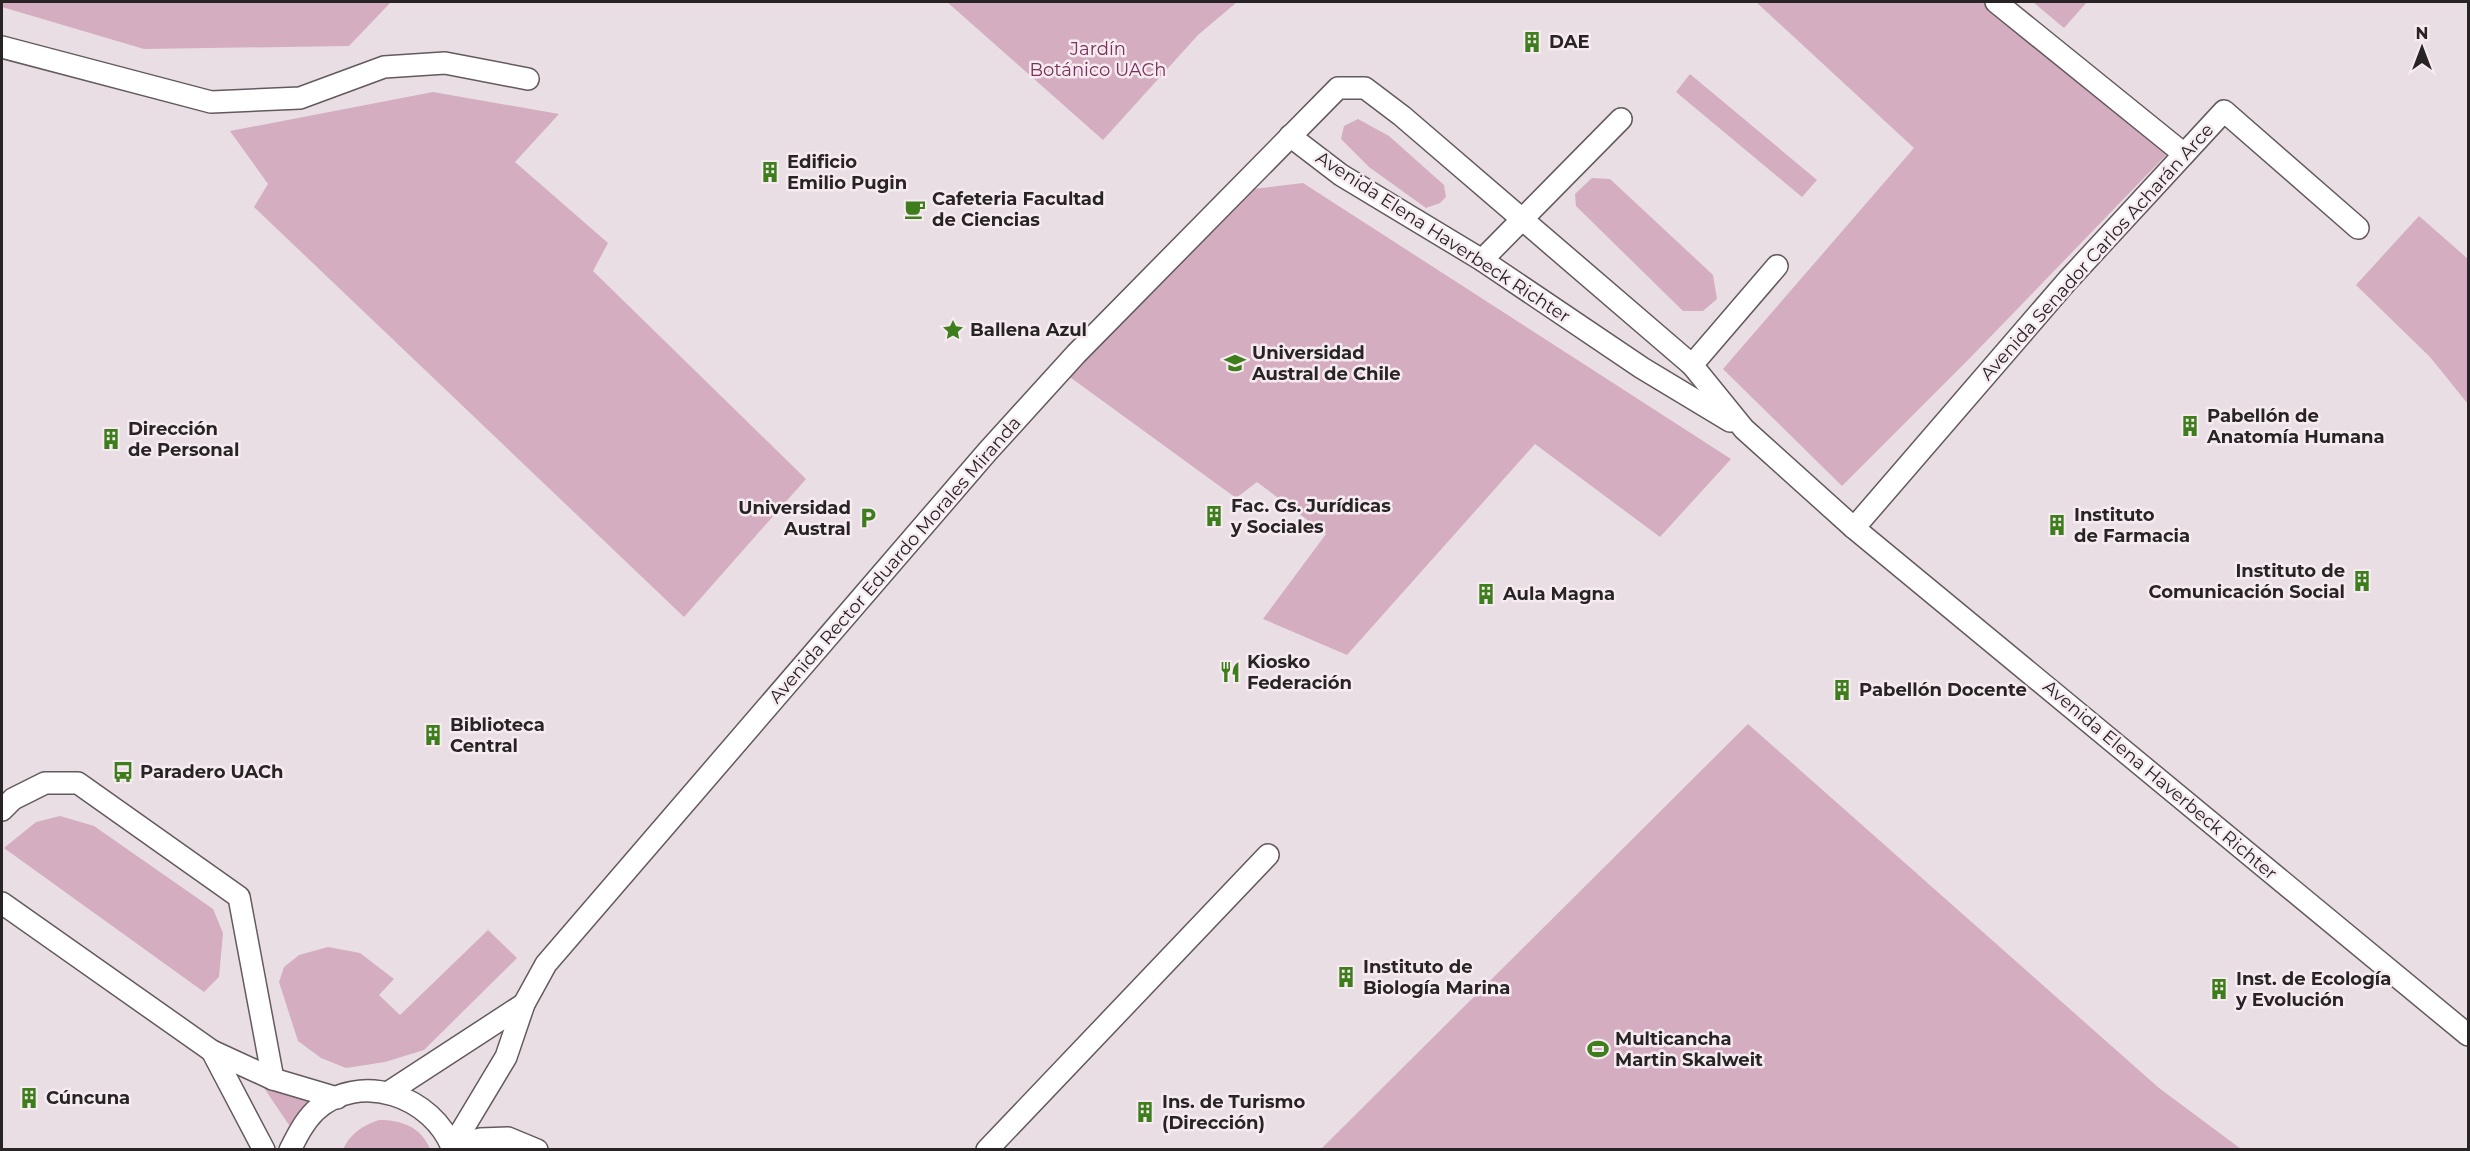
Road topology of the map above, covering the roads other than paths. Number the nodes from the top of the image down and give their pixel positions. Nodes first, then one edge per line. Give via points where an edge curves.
1 (1996, 2) edge
2 (2, 47) edge
3 (528, 79) dead end
4 (1621, 119) dead end
5 (1290, 136) junction
6 (2184, 154) junction
7 (1525, 219) junction
8 (2358, 228) dead end
9 (1482, 260) junction
10 (1777, 266) dead end
11 (1692, 365) junction
12 (1744, 429) junction
13 (1854, 528) junction
14 (2, 810) edge
15 (1268, 855) dead end
16 (2, 903) edge
17 (524, 1004) junction
18 (2469, 1035) edge
19 (212, 1051) junction
20 (273, 1079) junction
21 (389, 1092) junction
22 (337, 1098) junction
23 (452, 1148) edge
24 (264, 1149) edge
25 (290, 1149) edge
26 (537, 1149) edge
27 (987, 1149) edge

1 - 6 lane
2 - 3 lane via 211,102 300,98 384,67 404,65 445,63
4 - 7 lane
5 - 7 lane, Avenida Elena Haverbeck Richter via 1338,88 1365,88
5 - 9 lane, Avenida Elena Haverbeck Richter via 1341,175
5 - 17 lane, Avenida Rector Eduardo Morales Miranda via 1076,354 987,452 546,964
6 - 8 lane, Avenida Senador Carlos Acharán Arce via 2223,111
6 - 13 lane, Avenida Senador Carlos Acharán Arce via 2068,280
7 - 9 lane
7 - 11 lane, Avenida Elena Haverbeck Richter
9 - 12 lane, Avenida Elena Haverbeck Richter via 1642,368
10 - 11 lane
11 - 12 lane, Avenida Elena Haverbeck Richter
12 - 13 lane, Avenida Elena Haverbeck Richter
13 - 18 lane, Avenida Elena Haverbeck Richter
14 - 20 lane via 13,799 45,783 78,783 239,897
15 - 27 lane
16 - 19 lane
17 - 21 lane, Avenida Rector Eduardo Morales Miranda
17 - 23 lane, Avenida Rector Eduardo Morales Miranda via 506,1057
19 - 20 lane
19 - 24 lane
20 - 22 lane
21 - 22 lane via 362,1092
21 - 23 lane via 415,1103 438,1122
22 - 25 lane via 316,1110
23 - 26 lane via 480,1139 508,1138

